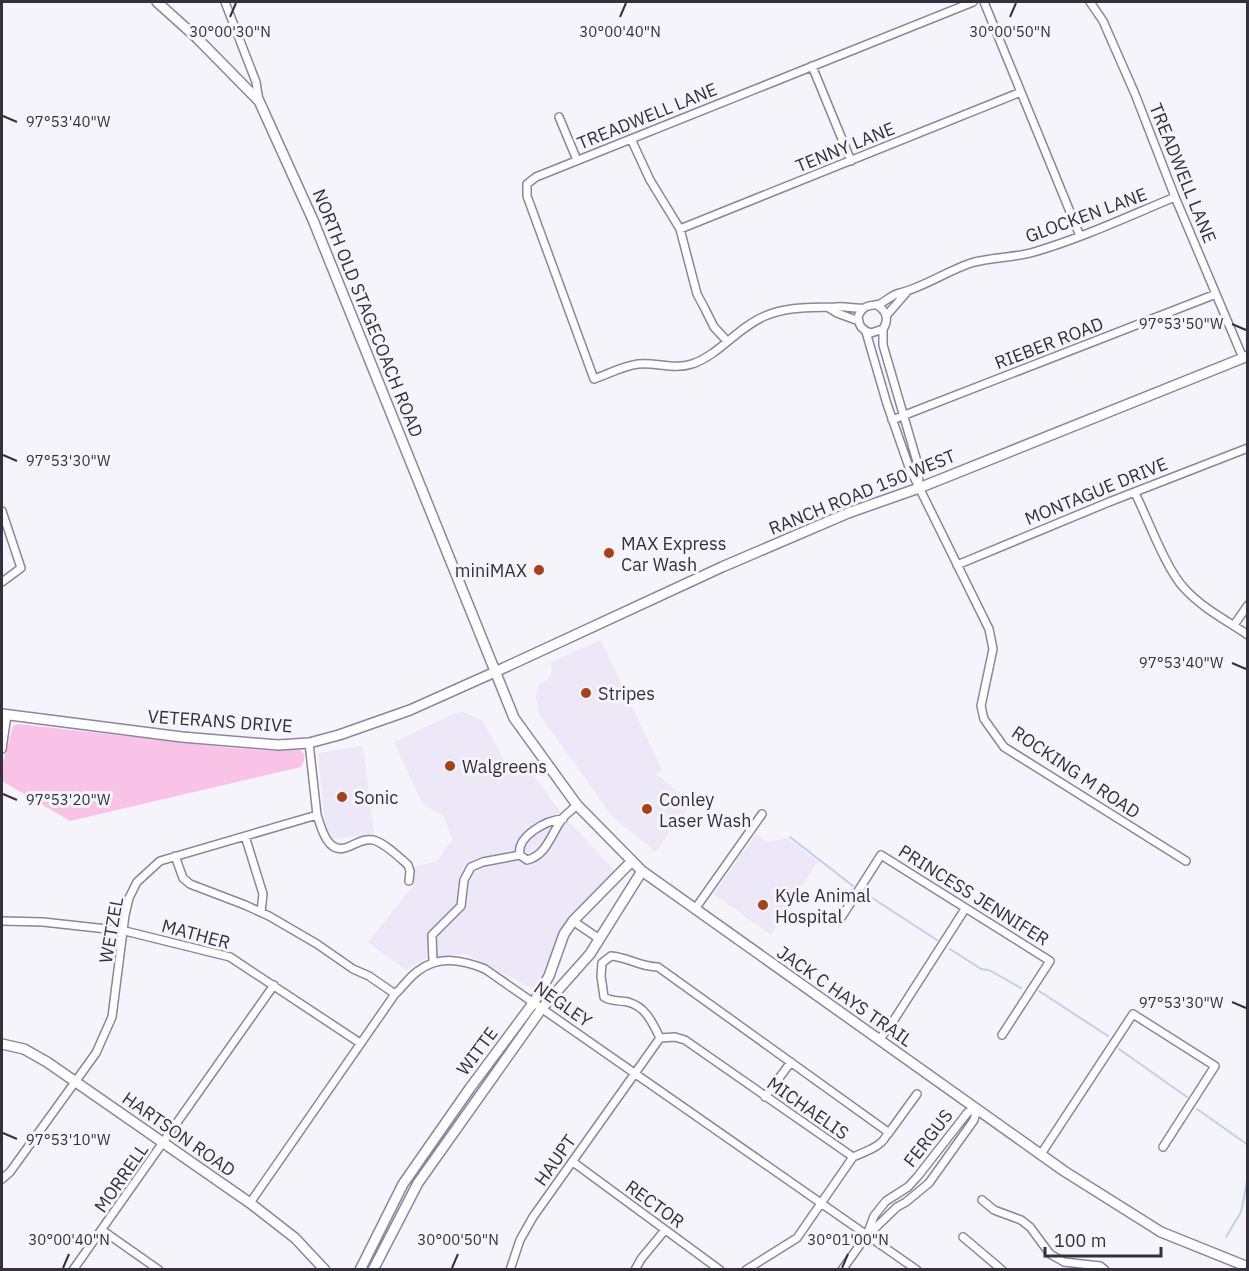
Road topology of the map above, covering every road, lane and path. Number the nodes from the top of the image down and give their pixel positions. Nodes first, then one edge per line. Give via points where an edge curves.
1 (157, 2) edge
2 (225, 2) edge
3 (974, 2) edge
4 (984, 2) edge
5 (1090, 2) edge
6 (812, 66) junction
7 (1021, 92) junction
8 (259, 101) junction
9 (559, 117) dead end
10 (631, 139) junction
11 (577, 160) junction
12 (851, 161) junction
13 (1175, 197) junction
14 (680, 229) junction
15 (1080, 236) junction
16 (906, 293) junction
17 (1216, 294) junction
18 (877, 305) junction
19 (829, 308) junction
20 (864, 308) junction
21 (886, 316) junction
22 (859, 321) junction
23 (883, 329) junction
24 (866, 332) junction
25 (727, 341) junction
26 (1245, 357) edge
27 (903, 416) junction
28 (892, 420) junction
29 (1248, 448) edge
30 (919, 488) junction
31 (1135, 493) junction
32 (2, 512) edge
33 (957, 565) junction
34 (2, 582) edge
35 (1248, 604) edge
36 (1234, 626) junction
37 (1248, 635) edge
38 (495, 672) junction
39 (4, 714) edge
40 (309, 743) junction
41 (2, 748) edge
42 (577, 805) junction
43 (762, 814) dead end
44 (317, 815) junction
45 (563, 819) junction
46 (245, 836) junction
47 (520, 855) junction
48 (175, 856) junction
49 (1186, 861) dead end
50 (631, 862) junction
51 (642, 871) junction
52 (409, 881) dead end
53 (694, 909) junction
54 (965, 909) junction
55 (261, 912) junction
56 (2, 921) edge
57 (573, 921) junction
58 (839, 921) dead end
59 (124, 931) junction
60 (598, 938) junction
61 (590, 954) junction
62 (434, 962) junction
63 (602, 963) junction
64 (274, 985) junction
65 (395, 994) junction
66 (538, 1005) junction
67 (1002, 1035) dead end
68 (660, 1038) junction
69 (879, 1040) junction
70 (360, 1042) junction
71 (2, 1044) edge
72 (791, 1062) junction
73 (635, 1073) junction
74 (75, 1083) junction
75 (917, 1094) dead end
76 (765, 1097) junction
77 (977, 1109) junction
78 (888, 1134) junction
79 (432, 1142) junction
80 (164, 1144) junction
81 (1163, 1147) dead end
82 (441, 1150) junction
83 (1041, 1154) junction
84 (853, 1157) junction
85 (573, 1162) junction
86 (2, 1179) edge
87 (982, 1200) dead end
88 (250, 1203) junction
89 (820, 1203) junction
90 (389, 1213) junction
91 (400, 1217) junction
92 (102, 1230) junction
93 (665, 1230) junction
94 (867, 1235) junction
95 (963, 1237) dead end
96 (1248, 1268) edge
97 (74, 1269) edge
98 (159, 1269) edge
99 (325, 1269) edge
100 (360, 1269) edge
101 (373, 1269) edge
102 (510, 1269) edge
103 (635, 1269) edge
104 (720, 1269) edge
105 (746, 1269) edge
106 (842, 1269) edge
107 (917, 1269) edge
108 (1002, 1269) edge
109 (1105, 1269) edge

1 - 8 main road, NORTH OLD STAGECOACH ROAD
2 - 8 street via 256,82
3 - 6 street, TREADWELL LANE
4 - 7 street
5 - 13 street, TREADWELL LANE via 1103,21 1135,94
6 - 10 street, TREADWELL LANE
6 - 12 street
7 - 12 street, TENNY LANE
7 - 15 street
8 - 38 main road, NORTH OLD STAGECOACH ROAD via 313,220
9 - 11 street
10 - 11 street, TREADWELL LANE
10 - 14 street
11 - 25 street, TREADWELL LANE via 530,180 525,189 594,379 638,364 692,364
12 - 14 street, TENNY LANE
13 - 15 street, GLOCKEN LANE
13 - 17 street, TREADWELL LANE
14 - 25 street via 697,294 714,327
15 - 16 street, GLOCKEN LANE via 1031,253 972,263
16 - 18 street, GLOCKEN LANE
16 - 21 street, GLOCKEN LANE
17 - 26 street, TREADWELL LANE
17 - 27 street, RIEBER ROAD
18 - 20 street
18 - 21 street
19 - 20 street
19 - 22 street
19 - 25 street via 781,311 753,322
20 - 22 street
21 - 23 street
22 - 24 street
23 - 24 street
23 - 27 street via 883,345
24 - 28 street, ROCKING M ROAD
26 - 30 main road, RANCH ROAD 150 WEST
27 - 28 street, RIEBER ROAD
27 - 30 street via 918,465
28 - 30 street, ROCKING M ROAD
29 - 31 street, MONTAGUE DRIVE
30 - 33 street, ROCKING M ROAD
30 - 38 main road, RANCH ROAD 150 WEST via 848,513 722,567
31 - 33 street, MONTAGUE DRIVE
31 - 36 street via 1182,586 1200,604
32 - 34 street via 21,568
33 - 49 street, ROCKING M ROAD via 989,629 993,649 981,706 984,719 1004,747
35 - 36 street
36 - 37 street
38 - 40 main road, VETERANS DRIVE via 410,710
38 - 42 main road, JACK C HAYS TRAIL via 514,718
39 - 40 main road, VETERANS DRIVE via 182,737 278,745
39 - 41 street
40 - 44 street
42 - 45 street
42 - 50 main road, JACK C HAYS TRAIL
43 - 53 street
44 - 46 street, WETZEL
44 - 52 street via 325,838 335,847 344,849 364,840 379,842 408,865
45 - 47 street via 549,821 523,840 518,849
45 - 47 street via 535,858 527,860
46 - 48 street, WETZEL
46 - 55 street via 263,894
47 - 62 street via 471,867 464,880 461,906 432,935
48 - 55 street via 183,878 190,884
48 - 59 street, WETZEL via 160,861 137,882 129,898
50 - 51 main road, JACK C HAYS TRAIL
50 - 57 main road, WITTE
51 - 53 main road, JACK C HAYS TRAIL
51 - 60 main road, WITTE
53 - 69 main road, JACK C HAYS TRAIL
54 - 58 street, PRINCESS JENNIFER via 881,855
54 - 67 street, PRINCESS JENNIFER via 1050,961
54 - 69 street
55 - 65 street
56 - 59 street, MATHER
57 - 60 street
57 - 66 main road, WITTE via 564,934
59 - 64 street, MATHER via 230,957
59 - 74 street, WETZEL via 112,1017 96,1053
60 - 61 main road, WITTE
61 - 63 street
61 - 66 main road, WITTE
62 - 65 street via 417,971
62 - 66 street, NEGLEY via 469,962
63 - 68 street via 604,997 629,1002 649,1015
63 - 72 street, MICHAELIS via 611,956 622,956 638,965 658,967
64 - 70 street, MATHER
64 - 80 street, MORRELL
65 - 70 street
66 - 73 street, NEGLEY
66 - 79 main road, WITTE
66 - 82 main road, WITTE
68 - 73 street, HAUPT
68 - 76 street, MICHAELIS via 685,1041
69 - 77 main road, JACK C HAYS TRAIL
70 - 88 street
71 - 74 main road, HARTSON ROAD via 24,1049
72 - 76 street
72 - 78 street, MICHAELIS
73 - 85 street, HAUPT
73 - 89 street, NEGLEY
74 - 80 main road, HARTSON ROAD
74 - 86 street, WETZEL
75 - 78 street
76 - 84 street, MICHAELIS
77 - 83 main road, JACK C HAYS TRAIL
77 - 94 street, FERGUS via 974,1120 929,1183
77 - 94 street, FERGUS via 968,1112 913,1181 886,1201 874,1216
78 - 84 street, MICHAELIS via 878,1146
79 - 82 street
79 - 90 main road, WITTE via 403,1184
80 - 88 main road, HARTSON ROAD
80 - 92 street, MORRELL
81 - 83 street via 1215,1066 1133,1014
82 - 91 main road, WITTE
83 - 96 main road, JACK C HAYS TRAIL via 1161,1232
84 - 89 street
85 - 93 street, RECTOR
85 - 102 street, HAUPT via 533,1217
87 - 109 street via 994,1210 1021,1220 1050,1254 1064,1262
88 - 99 main road, HARTSON ROAD via 295,1238
89 - 94 street, NEGLEY
89 - 105 street via 797,1238
90 - 91 street
90 - 100 main road, WITTE
91 - 101 main road, WITTE
92 - 97 street, MORRELL
92 - 98 street
93 - 103 street
93 - 104 street, RECTOR
94 - 106 street, FERGUS
94 - 107 street, NEGLEY
95 - 108 street

